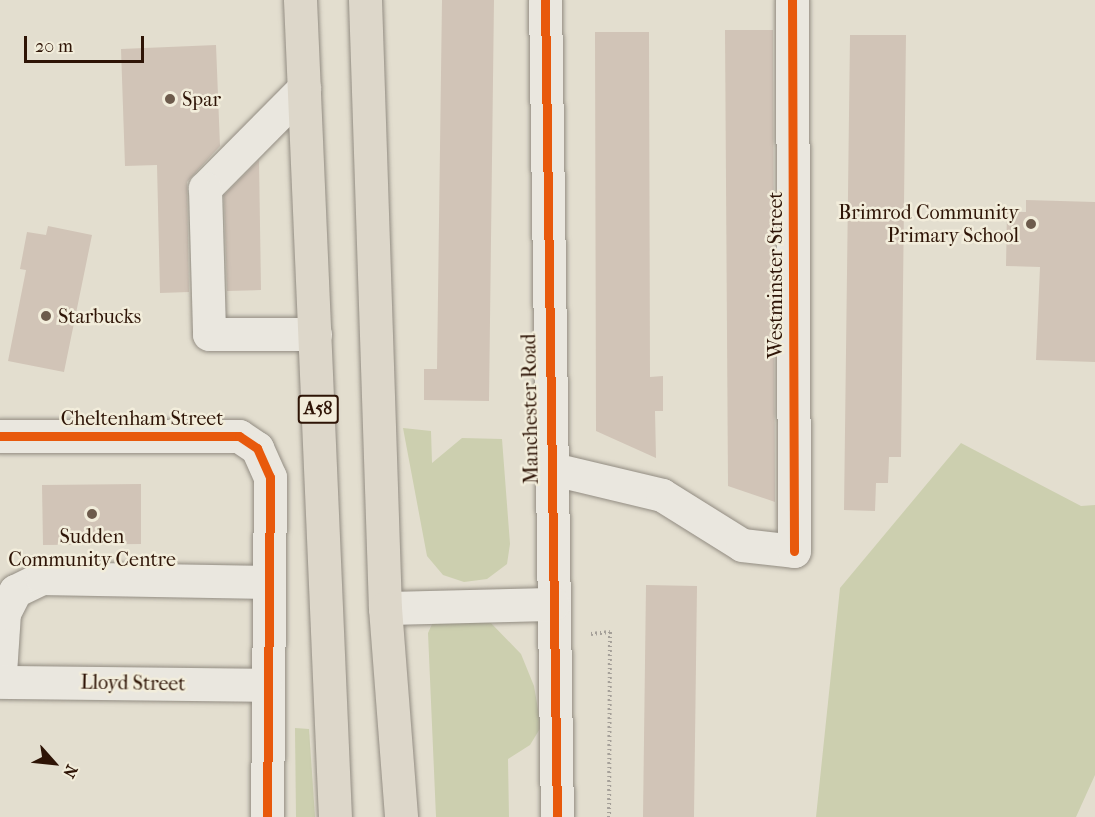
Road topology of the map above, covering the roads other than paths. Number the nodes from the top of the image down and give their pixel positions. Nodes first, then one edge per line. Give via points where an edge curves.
1 (300, 0) edge
2 (365, 0) edge
3 (792, 0) edge
4 (553, 1) edge
5 (304, 88) junction
6 (315, 334) junction
7 (0, 436) edge
8 (549, 468) junction
9 (267, 582) junction
10 (553, 604) junction
11 (385, 608) junction
12 (0, 673) edge
13 (0, 682) edge
14 (265, 685) junction
15 (267, 817) edge
16 (335, 817) edge
17 (401, 817) edge
18 (557, 817) edge

1 - 5 highway, A58
2 - 11 highway
3 - 8 street, Westminster Street via 795,551 742,545 662,495
4 - 8 street, Manchester Road
5 - 6 highway, A58
5 - 6 street via 205,188 209,334
6 - 16 highway, A58
7 - 9 street, Cheltenham Street via 239,436 257,448 270,477
8 - 10 street, Manchester Road
9 - 12 street via 42,578 15,591 4,613
9 - 14 street, Cheltenham Street
10 - 11 street
10 - 18 street, Manchester Road
11 - 17 highway
13 - 14 street, Lloyd Street
14 - 15 street, Cheltenham Street

